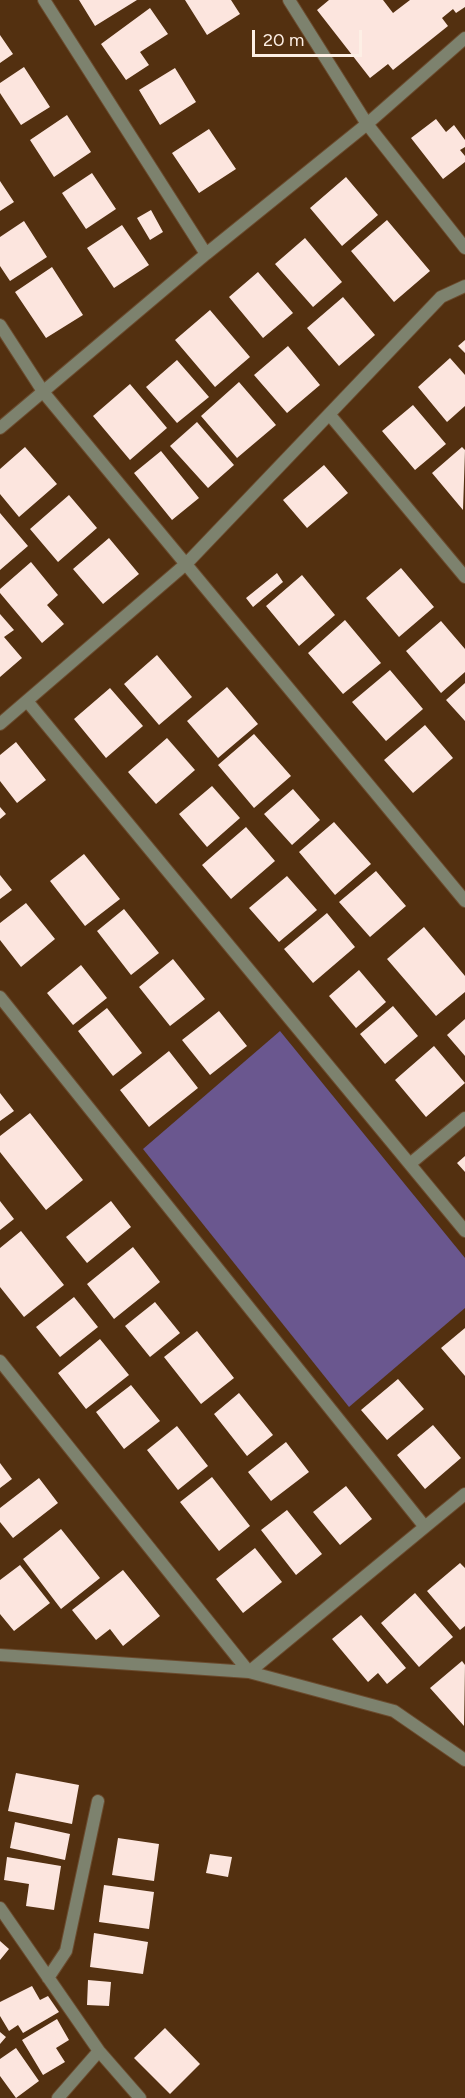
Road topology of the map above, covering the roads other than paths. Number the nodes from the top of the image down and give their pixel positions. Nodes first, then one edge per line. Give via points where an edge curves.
1 (44, 0) edge
2 (289, 0) edge
3 (465, 38) edge
4 (367, 124) junction
5 (465, 248) edge
6 (206, 254) junction
7 (465, 285) edge
8 (0, 325) edge
9 (44, 393) junction
10 (329, 414) junction
11 (0, 428) edge
12 (187, 563) junction
13 (465, 577) edge
14 (27, 701) junction
15 (0, 724) edge
16 (465, 901) edge
17 (0, 998) edge
18 (465, 1118) edge
19 (411, 1163) junction
20 (465, 1232) edge
21 (0, 1361) edge
22 (465, 1494) edge
23 (425, 1527) junction
24 (0, 1655) edge
25 (249, 1672) junction
26 (465, 1760) edge
27 (98, 1801) dead end
28 (0, 1908) edge
29 (48, 1978) junction
30 (99, 2050) junction
31 (58, 2098) edge
32 (140, 2098) edge

1 - 6 street
2 - 4 street
3 - 4 street
4 - 5 street
4 - 6 street
6 - 9 street
7 - 10 street via 441,297
8 - 9 street
9 - 11 street
9 - 12 street
10 - 12 street
10 - 13 street
12 - 14 street
12 - 16 street
14 - 15 street
14 - 19 street
17 - 23 street
18 - 19 street
19 - 20 street
21 - 25 street
22 - 23 street
23 - 25 street
24 - 25 street
25 - 26 street via 394,1711
27 - 29 street via 66,1951
28 - 29 street
29 - 30 street
30 - 31 street
30 - 32 street

